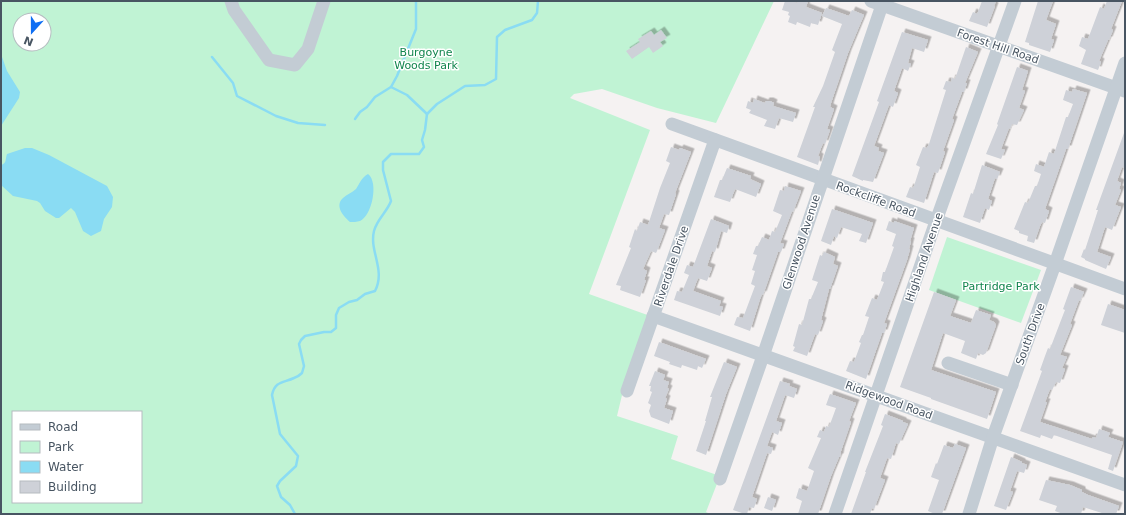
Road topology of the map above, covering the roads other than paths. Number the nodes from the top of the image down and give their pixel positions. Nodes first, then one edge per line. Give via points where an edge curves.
1 (231, 1) edge
2 (324, 1) edge
3 (1015, 1) edge
4 (876, 3) edge
5 (998, 46) junction
6 (1125, 63) edge
7 (1121, 89) edge
8 (672, 124) dead end
9 (715, 140) junction
10 (822, 179) junction
11 (936, 221) junction
12 (1055, 264) junction
13 (1125, 289) edge
14 (653, 316) junction
15 (763, 356) junction
16 (948, 363) dead end
17 (1012, 385) junction
18 (627, 391) dead end
19 (876, 395) junction
20 (993, 437) junction
21 (720, 479) dead end
22 (1125, 485) edge
23 (835, 514) edge
24 (968, 514) edge

1 - 2 street via 234,10 269,60 295,65 308,49
3 - 5 street, Highland Avenue
4 - 5 street, Forest Hill Road
4 - 10 street, Glenwood Avenue
5 - 7 street, Forest Hill Road
5 - 11 street, Highland Avenue
6 - 7 street, South Drive
7 - 12 street, South Drive
8 - 9 street, Rockcliffe Road
9 - 10 street, Rockcliffe Road
9 - 14 street, Riverdale Drive
10 - 11 street, Rockcliffe Road
10 - 15 street, Glenwood Avenue
11 - 12 street, Rockcliffe Road
11 - 19 street, Highland Avenue
12 - 13 street, Rockcliffe Road
12 - 17 street, South Drive
14 - 15 street, Ridgewood Road
14 - 18 street, Riverdale Drive
15 - 19 street, Ridgewood Road
15 - 21 street, Glenwood Avenue
16 - 17 street
17 - 20 street, South Drive
19 - 20 street, Ridgewood Road
19 - 23 street, Highland Avenue
20 - 22 street, Ridgewood Road
20 - 24 street, South Drive

